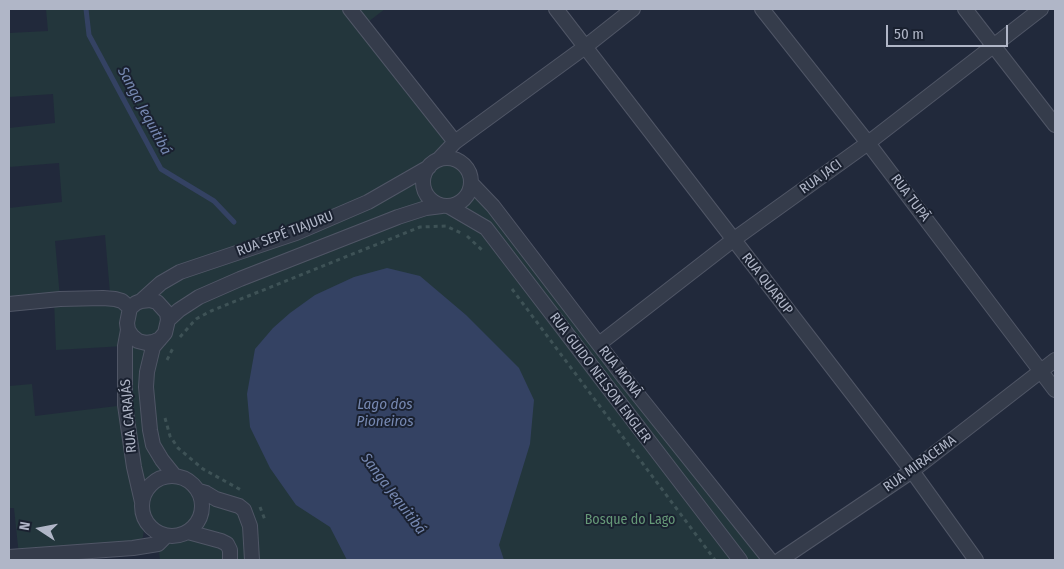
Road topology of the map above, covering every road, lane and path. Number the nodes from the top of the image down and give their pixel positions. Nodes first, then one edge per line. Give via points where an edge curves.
1 (350, 9) edge
2 (556, 9) edge
3 (633, 9) edge
4 (762, 9) edge
5 (966, 9) edge
6 (1041, 9) edge
7 (994, 46) junction
8 (585, 47) junction
9 (1055, 125) edge
10 (455, 142) junction
11 (868, 143) junction
12 (453, 159) junction
13 (433, 163) junction
14 (471, 183) junction
15 (446, 206) junction
16 (733, 240) junction
17 (487, 256) dead end
18 (510, 286) dead end
19 (9, 304) edge
20 (136, 305) junction
21 (168, 320) junction
22 (128, 330) junction
23 (160, 338) junction
24 (179, 338) dead end
25 (175, 344) dead end
26 (599, 344) junction
27 (1055, 360) edge
28 (165, 363) dead end
29 (1041, 371) junction
30 (1055, 390) edge
31 (164, 413) dead end
32 (912, 471) junction
33 (174, 475) junction
34 (199, 491) junction
35 (244, 492) dead end
36 (142, 502) junction
37 (258, 504) dead end
38 (145, 519) junction
39 (265, 521) dead end
40 (188, 532) junction
41 (166, 536) junction
42 (133, 548) junction
43 (9, 557) edge
44 (230, 560) edge
45 (252, 560) edge
46 (715, 560) edge
47 (740, 560) edge
48 (770, 560) edge
49 (780, 560) edge
50 (976, 560) edge

1 - 10 street
2 - 8 street, RUA QUARUP
3 - 8 street, RUA SEPÉ TIAJURU
4 - 11 street, RUA TUPÃ
5 - 7 street
6 - 7 street, RUA JACI
7 - 9 street
7 - 11 street, RUA JACI
8 - 10 street, RUA SEPÉ TIAJURU
8 - 16 street, RUA QUARUP
10 - 12 street
10 - 13 street, RUA SEPÉ TIAJURU
11 - 16 street, RUA JACI
11 - 29 street, RUA TUPÃ
12 - 13 street
12 - 14 street via 466,168
13 - 15 street via 423,180 426,194
13 - 20 street, RUA SEPÉ TIAJURU via 368,202 296,233 180,272 161,283
14 - 15 street via 462,201
14 - 26 street, RUA MONÃ via 493,206
15 - 21 street via 426,208 390,220 240,279 199,297
15 - 47 street, RUA GUIDO NELSON ENGLER via 486,228
16 - 26 street, RUA JACI
16 - 32 street, RUA QUARUP
17 - 24 path via 472,239 460,232 446,226 420,227 211,311 196,319
18 - 46 path
19 - 20 street via 103,298
20 - 21 street via 150,300 157,302 163,307
20 - 22 street via 128,314
21 - 23 street via 165,333
22 - 23 street via 138,341 146,343
22 - 36 street, RUA CARAJÁS via 125,405
23 - 33 street via 153,347 147,372 147,407 153,445
25 - 28 path
26 - 48 street, RUA MONÃ
27 - 29 street, RUA MIRACEMA
29 - 30 street, RUA TUPÃ
29 - 32 street, RUA MIRACEMA
31 - 35 path via 170,436 178,448 203,469
32 - 49 street, RUA MIRACEMA
32 - 50 street, RUA QUARUP
33 - 34 street via 193,483
33 - 36 street via 165,476 150,485
34 - 40 street via 202,513
34 - 45 street via 244,510 250,526
36 - 38 street
37 - 39 path
38 - 41 street via 156,532
38 - 42 street via 143,537
40 - 41 street
40 - 44 street via 227,544
41 - 42 street via 158,544
42 - 43 street

